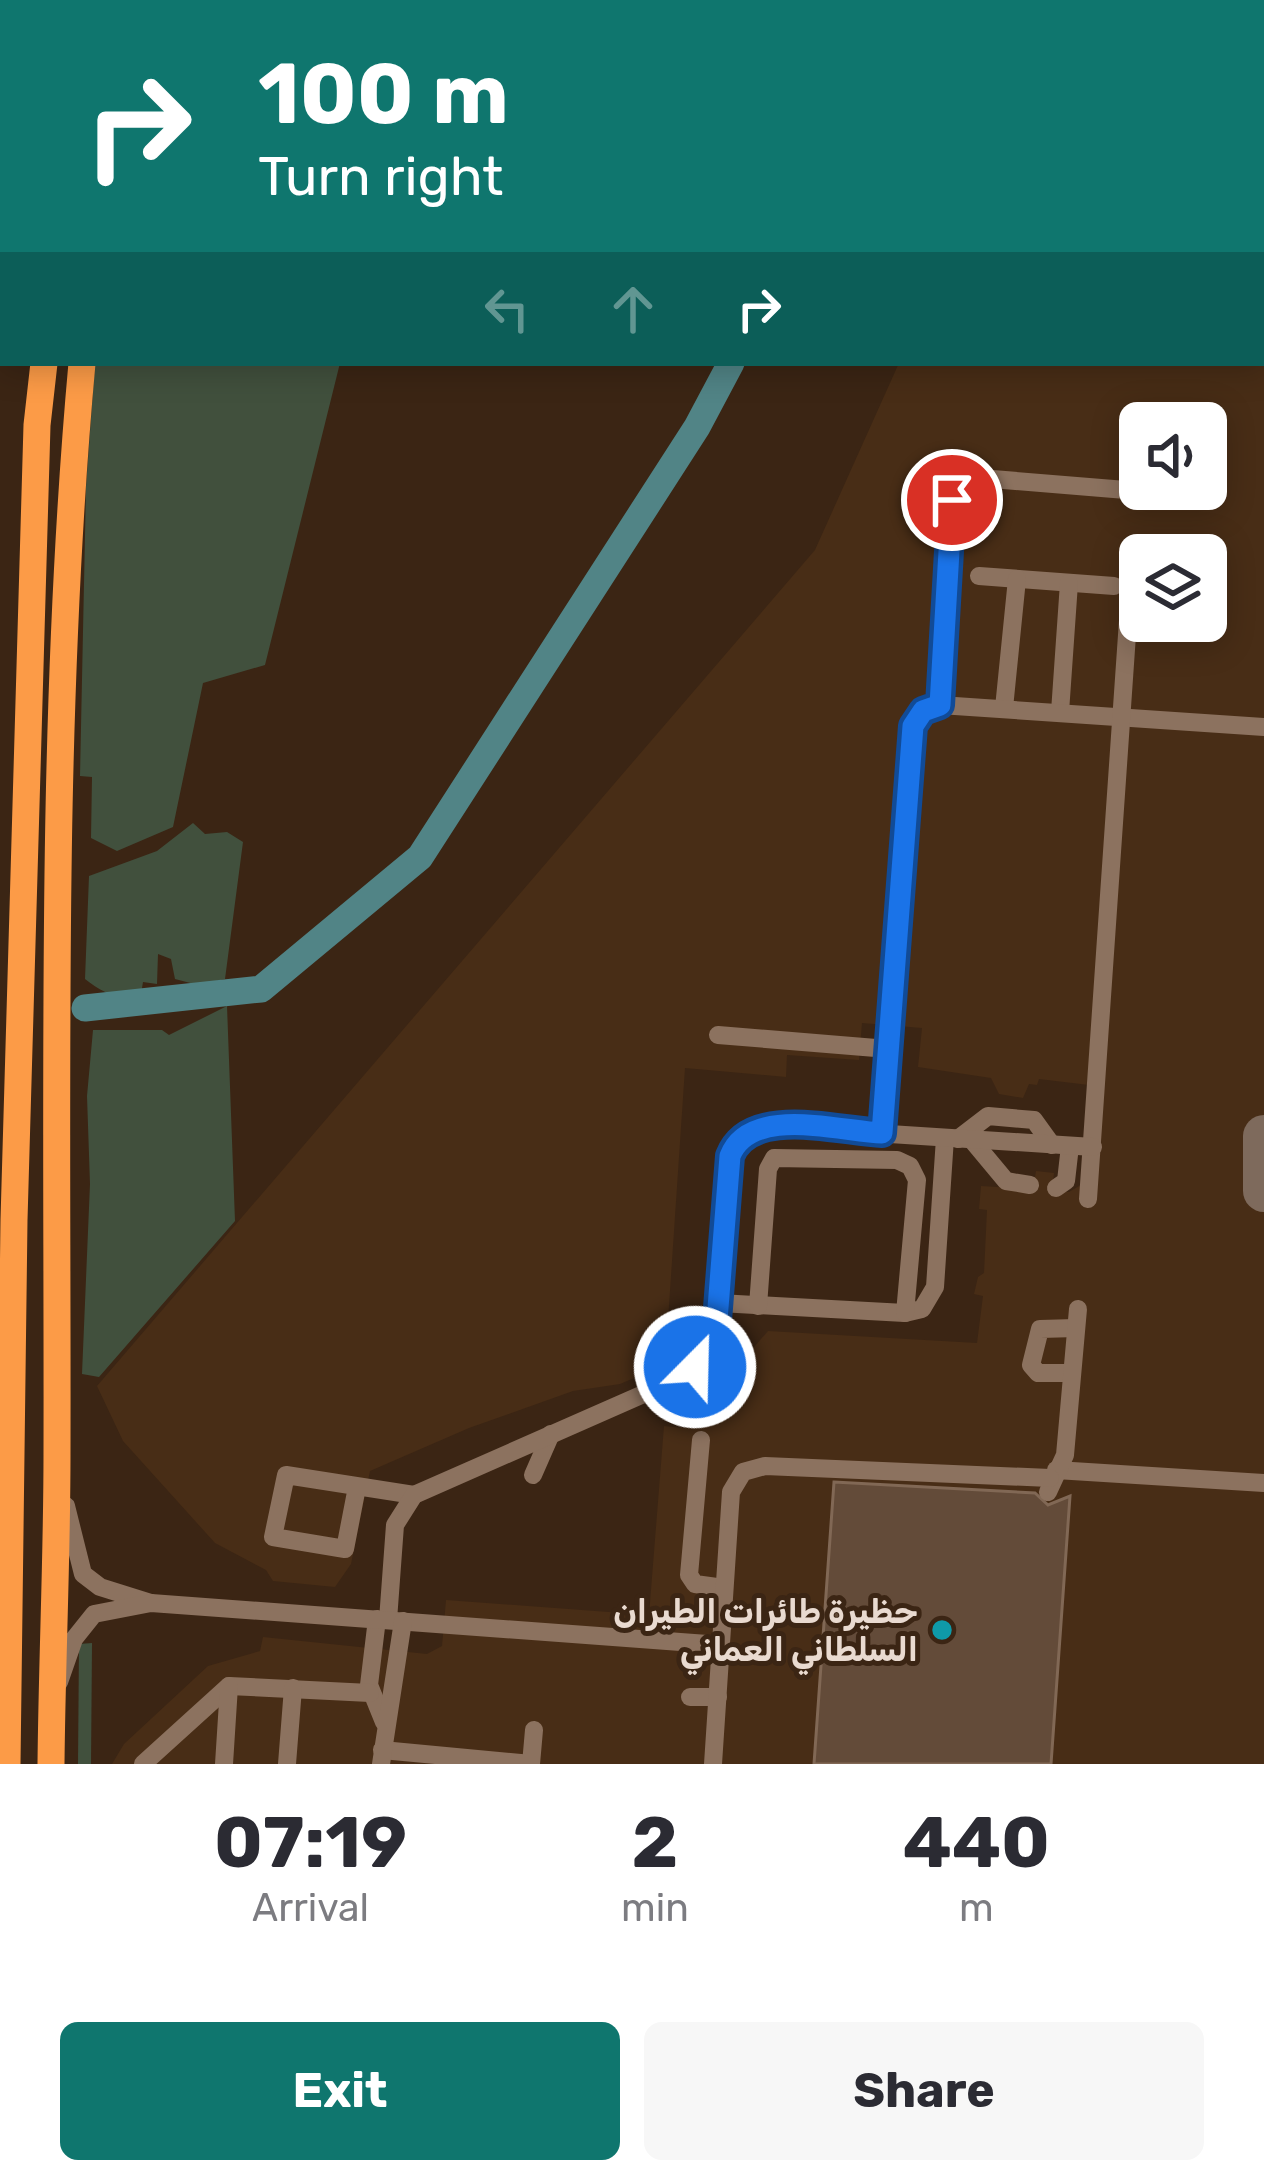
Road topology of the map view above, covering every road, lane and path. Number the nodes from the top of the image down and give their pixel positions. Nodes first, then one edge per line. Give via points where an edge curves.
1 (44, 366) edge
2 (82, 366) edge
3 (1119, 489) edge
4 (979, 576) dead end
5 (1017, 578) junction
6 (1070, 583) junction
7 (1114, 586) dead end
8 (1127, 642) edge
9 (940, 705) junction
10 (1004, 708) junction
11 (1060, 712) junction
12 (1122, 716) junction
13 (1264, 727) edge
14 (718, 1035) dead end
15 (888, 1049) junction
16 (822, 1130) junction
17 (882, 1133) junction
18 (958, 1139) junction
19 (1061, 1146) junction
20 (1093, 1147) junction
21 (820, 1156) junction
22 (1030, 1186) dead end
23 (1056, 1188) dead end
24 (1088, 1199) dead end
25 (14, 1220) junction
26 (0, 1257) edge
27 (719, 1304) junction
28 (758, 1306) junction
29 (905, 1313) junction
30 (1072, 1373) junction
31 (551, 1434) junction
32 (700, 1440) dead end
33 (57, 1459) junction
34 (533, 1475) dead end
35 (1051, 1480) junction
36 (444, 1481) junction
37 (1264, 1483) edge
38 (357, 1487) junction
39 (414, 1496) junction
40 (453, 1503) dead end
41 (695, 1508) junction
42 (730, 1510) junction
43 (724, 1588) junction
44 (151, 1603) junction
45 (389, 1620) junction
46 (721, 1645) junction
47 (230, 1686) junction
48 (293, 1688) junction
49 (370, 1694) junction
50 (690, 1697) dead end
51 (718, 1697) junction
52 (52, 1704) junction
53 (384, 1722) junction
54 (534, 1730) dead end
55 (172, 1737) junction
56 (381, 1757) edge
57 (7, 1764) edge
58 (51, 1764) edge
59 (142, 1764) edge
60 (170, 1764) edge
61 (224, 1764) edge
62 (287, 1764) edge
63 (713, 1764) edge

1 - 25 highway
2 - 33 highway via 67,561 55,972
3 - 9 lane via 980,478 958,487
4 - 5 lane
5 - 6 lane
5 - 10 lane
6 - 7 lane
6 - 11 lane
8 - 12 lane
9 - 10 lane
9 - 15 lane via 913,726
10 - 11 lane
11 - 12 lane
12 - 13 lane
12 - 20 lane
14 - 15 lane
15 - 17 lane
16 - 17 lane
16 - 21 lane
16 - 27 lane via 765,1126 734,1147
17 - 18 lane
18 - 19 lane
18 - 22 lane via 1006,1181
18 - 29 lane via 935,1287 922,1309
19 - 20 lane
19 - 23 lane via 1066,1181
20 - 24 lane
21 - 28 lane via 780,1155 770,1163
21 - 29 lane via 896,1160 915,1172
25 - 26 main road
25 - 57 highway
27 - 28 lane
27 - 31 lane via 716,1333 695,1367
28 - 29 lane
30 - 30 lane via 1077,1318 1040,1329 1031,1365
30 - 35 lane via 1065,1455
31 - 34 lane
31 - 36 lane
32 - 41 lane
33 - 44 lane via 80,1568 100,1587
33 - 52 highway
35 - 37 lane
35 - 42 lane via 757,1466 737,1477
36 - 39 lane
36 - 40 lane
38 - 38 lane via 286,1475 273,1538 345,1549
38 - 39 lane
39 - 45 lane via 395,1525
41 - 42 lane
41 - 43 lane via 690,1579
42 - 43 lane
43 - 46 lane
44 - 45 lane
44 - 52 lane via 105,1609 88,1620
45 - 46 lane
45 - 49 lane
45 - 53 lane via 394,1697
46 - 51 lane
47 - 48 lane
47 - 55 lane
47 - 61 lane
48 - 49 lane
48 - 62 lane
49 - 53 lane
50 - 51 lane
51 - 63 lane
52 - 58 highway
53 - 56 lane
54 - 56 lane via 531,1764
55 - 59 lane
55 - 60 lane

